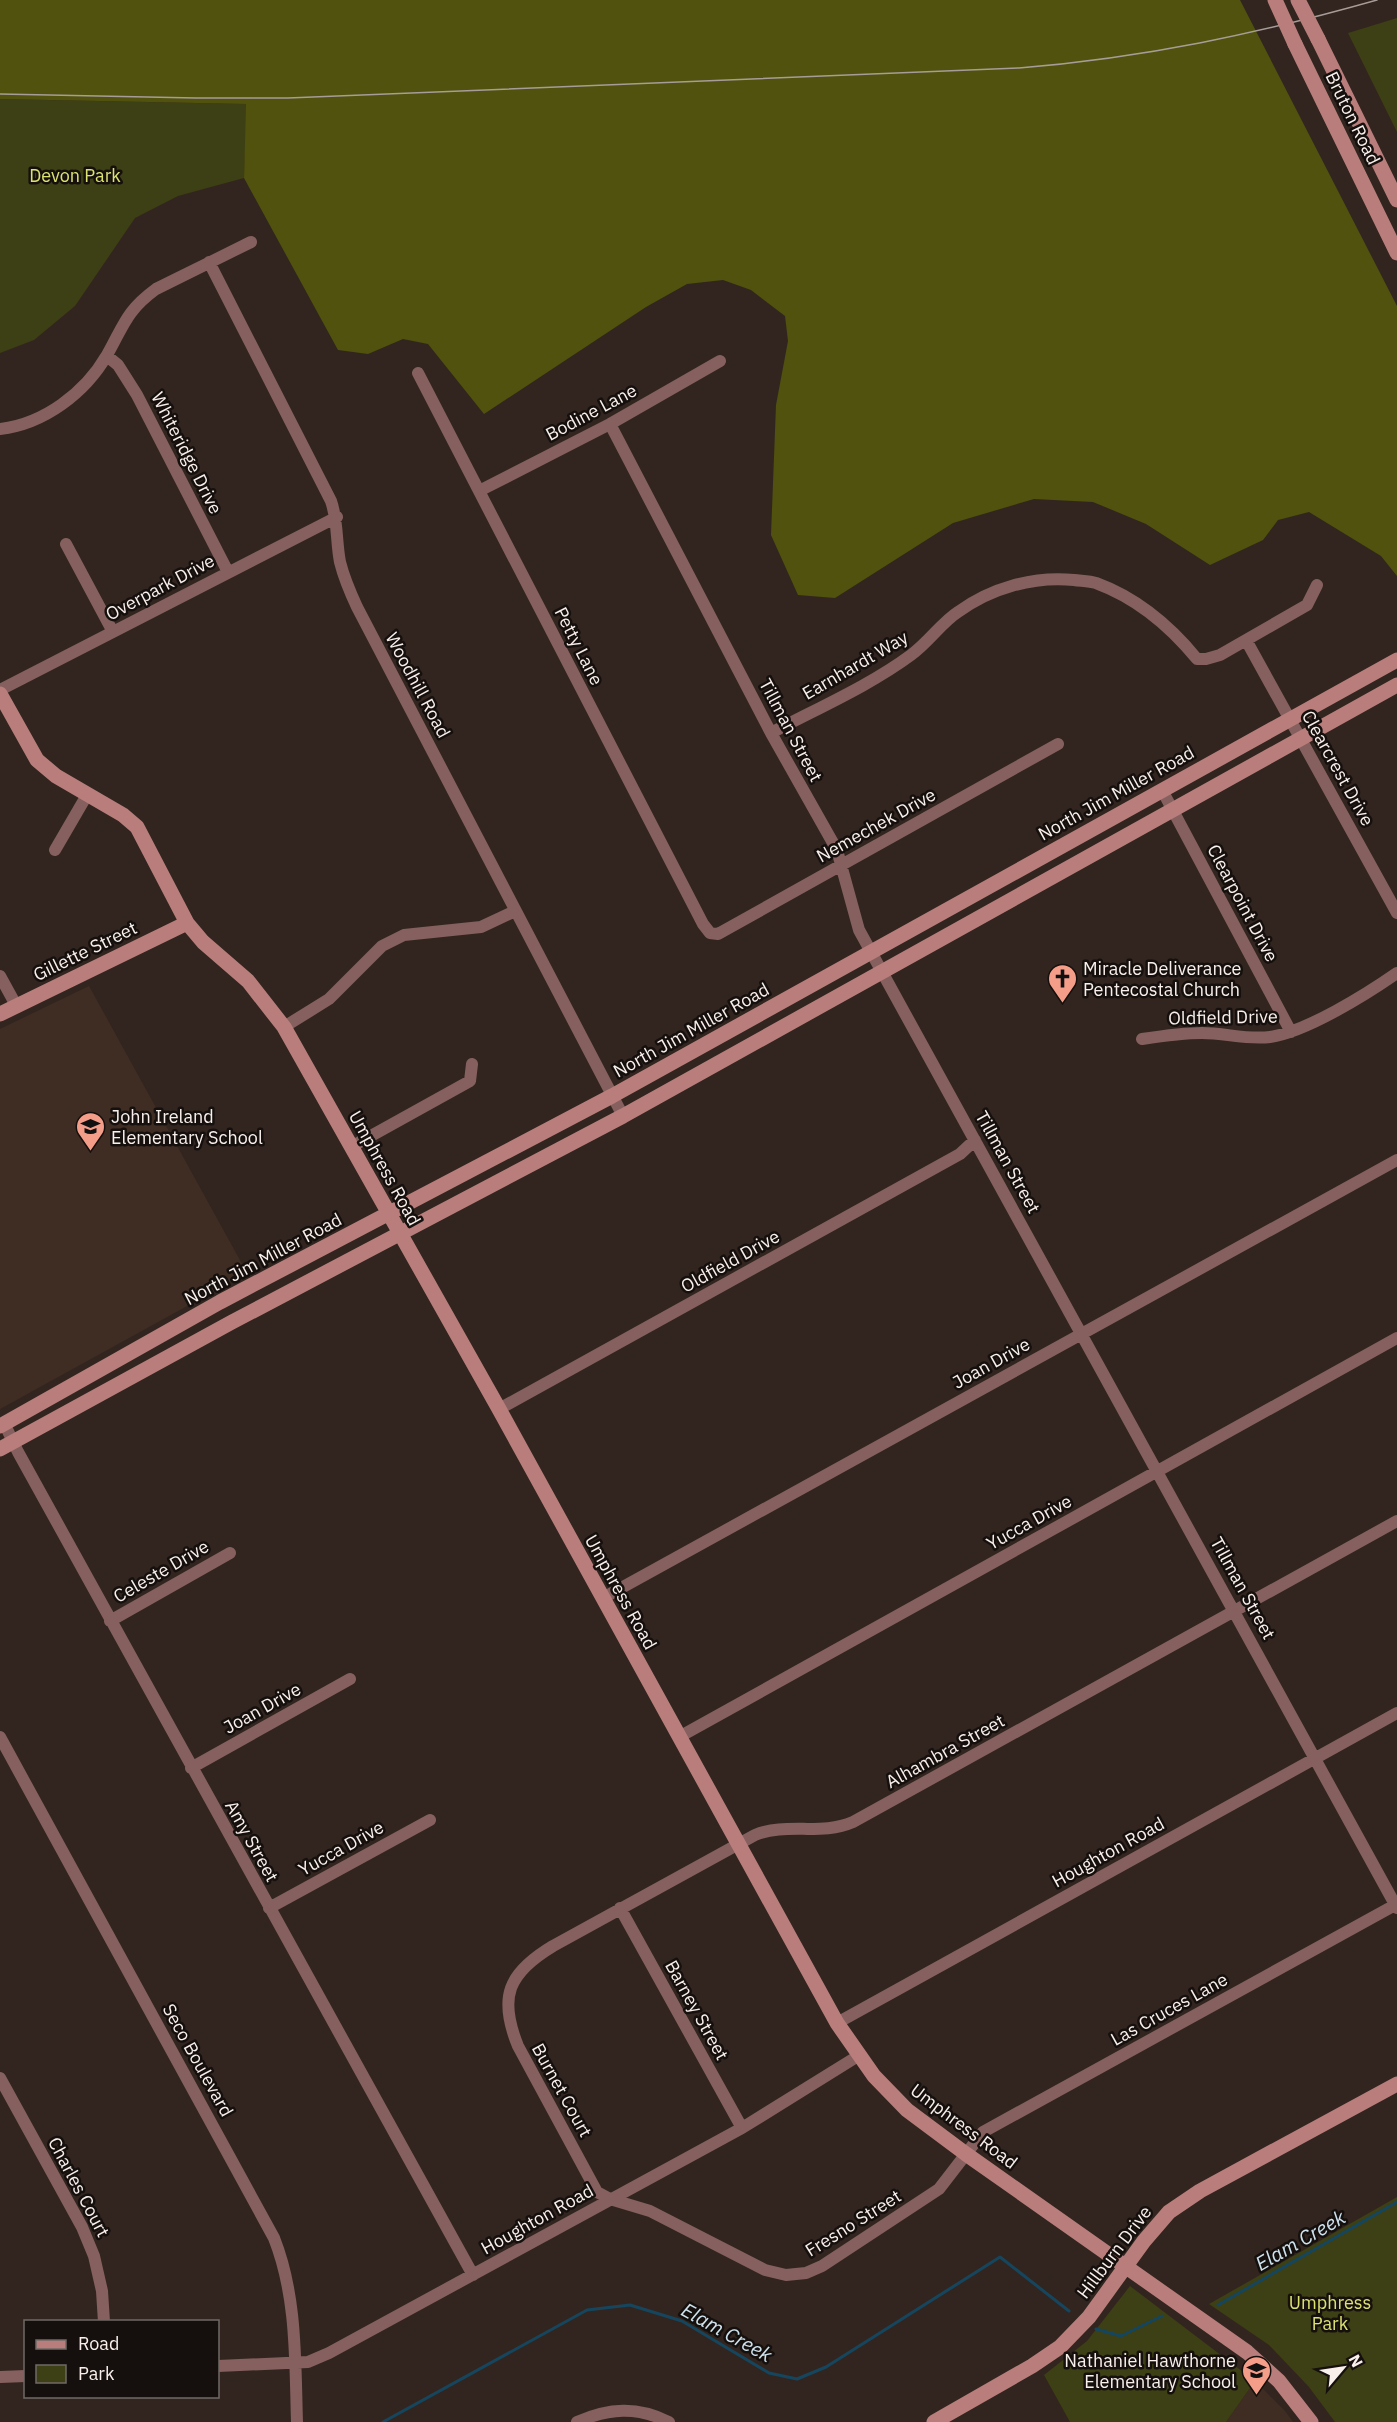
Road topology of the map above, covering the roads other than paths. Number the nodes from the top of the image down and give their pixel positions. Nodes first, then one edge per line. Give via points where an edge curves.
1 (1275, 0) edge
2 (1299, 0) edge
3 (1397, 200) edge
4 (251, 242) dead end
5 (1397, 253) edge
6 (209, 262) junction
7 (107, 356) junction
8 (720, 361) dead end
9 (418, 373) dead end
10 (610, 424) junction
11 (0, 429) edge
12 (479, 491) junction
13 (337, 517) junction
14 (66, 544) dead end
15 (228, 572) junction
16 (1317, 585) dead end
17 (113, 632) junction
18 (1246, 640) junction
19 (1397, 660) edge
20 (1397, 685) edge
21 (0, 692) edge
22 (1290, 718) junction
23 (771, 733) junction
24 (1301, 738) junction
25 (1058, 744) dead end
26 (1162, 790) junction
27 (87, 795) junction
28 (1173, 809) junction
29 (55, 850) dead end
30 (842, 866) junction
31 (515, 911) junction
32 (1397, 913) edge
33 (188, 923) junction
34 (711, 933) joint
35 (872, 951) junction
36 (883, 970) junction
37 (1397, 973) edge
38 (0, 976) edge
39 (17, 1007) junction
40 (0, 1014) edge
41 (284, 1027) junction
42 (1292, 1032) junction
43 (1142, 1039) dead end
44 (472, 1064) dead end
45 (612, 1096) junction
46 (623, 1116) junction
47 (975, 1140) junction
48 (351, 1147) junction
49 (1397, 1160) edge
50 (389, 1215) junction
51 (399, 1233) junction
52 (220, 1302) junction
53 (232, 1322) junction
54 (1082, 1333) junction
55 (1397, 1338) edge
56 (499, 1409) junction
57 (2, 1424) edge
58 (6, 1445) edge
59 (1158, 1471) junction
60 (1397, 1521) edge
61 (230, 1553) dead end
62 (603, 1598) junction
63 (1235, 1611) junction
64 (110, 1621) junction
65 (350, 1679) dead end
66 (1397, 1713) edge
67 (0, 1737) edge
68 (679, 1737) junction
69 (1316, 1758) junction
70 (191, 1768) junction
71 (430, 1820) dead end
72 (738, 1844) junction
73 (1396, 1906) edge
74 (269, 1908) junction
75 (620, 1908) junction
76 (511, 1988) joint
77 (837, 2023) junction
78 (858, 2056) junction
79 (0, 2078) edge
80 (1397, 2084) edge
81 (742, 2128) junction
82 (966, 2154) junction
83 (610, 2199) junction
84 (1126, 2268) junction
85 (472, 2275) junction
86 (104, 2320) edge
87 (295, 2363) junction
88 (219, 2366) edge
89 (24, 2376) edge
90 (0, 2377) edge
91 (297, 2422) edge
92 (577, 2422) edge
93 (669, 2422) edge
94 (934, 2422) edge
95 (1311, 2422) edge

1 - 5 main road, Bruton Road, bridge
2 - 3 main road, Bruton Road, bridge
4 - 6 street
6 - 7 street via 142,299 123,322
6 - 13 street, Woodhill Road
7 - 11 street via 62,404 32,422
7 - 15 street, Whiteridge Drive via 118,365 137,395
8 - 10 street, Bodine Lane
9 - 12 street, Petty Lane
10 - 12 street, Bodine Lane
10 - 23 street, Tillman Street
12 - 34 street, Petty Lane
13 - 15 street, Overpark Drive
13 - 31 street, Woodhill Road via 339,560 345,582
14 - 17 street
15 - 17 street, Overpark Drive
16 - 18 street, Earnhardt Way via 1307,605
17 - 21 street, Overpark Drive
18 - 22 street, Clearcrest Drive
18 - 23 street, Earnhardt Way via 1220,655 1197,659 1160,621 1131,600 1095,582 1057,578 1019,583 984,595 955,613 932,638 891,668
19 - 22 main road, North Jim Miller Road
20 - 24 main road
21 - 27 main road, Umphress Road via 37,760
22 - 24 street, Clearcrest Drive
22 - 26 main road, North Jim Miller Road
23 - 30 street, Tillman Street via 837,850
24 - 28 main road
24 - 32 street, Clearcrest Drive
25 - 30 street, Nemechek Drive
26 - 28 street, Clearpoint Drive
26 - 35 main road, North Jim Miller Road
27 - 29 street
27 - 33 main road, Umphress Road via 137,827
28 - 36 main road
28 - 42 street, Clearpoint Drive
30 - 34 street, Nemechek Drive via 718,934
30 - 35 street, Tillman Street via 855,920
31 - 41 street via 481,927 404,935 382,946 329,999
31 - 45 street, Woodhill Road
33 - 39 main road, Gillette Street
33 - 41 main road, Umphress Road via 203,942 248,981
35 - 36 street, Tillman Street
35 - 45 main road, North Jim Miller Road
36 - 46 main road
36 - 47 street, Tillman Street
37 - 42 street, Oldfield Drive
38 - 39 street
39 - 40 main road, Gillette Street
41 - 48 main road, Umphress Road
42 - 43 street, Oldfield Drive via 1270,1037 1203,1033
44 - 48 street via 470,1081
45 - 46 street, Woodhill Road
45 - 50 main road, North Jim Miller Road
46 - 51 main road
47 - 54 street, Tillman Street
47 - 56 street, Oldfield Drive via 960,1154
48 - 50 main road, Umphress Road
49 - 54 street, Joan Drive
50 - 51 main road, Umphress Road
50 - 52 main road, North Jim Miller Road
51 - 53 main road
51 - 56 main road, Umphress Road
52 - 53 main road
52 - 57 main road, North Jim Miller Road
53 - 58 main road
54 - 59 street, Tillman Street
54 - 62 street, Joan Drive
55 - 59 street, Yucca Drive
56 - 62 main road, Umphress Road
57 - 58 street, Amy Street
58 - 64 street, Amy Street
59 - 63 street, Tillman Street
59 - 68 street, Yucca Drive
60 - 63 street, Alhambra Street
61 - 64 street, Celeste Drive
62 - 68 main road, Umphress Road
63 - 69 street, Tillman Street
63 - 72 street, Alhambra Street via 854,1822 819,1830 768,1830
64 - 70 street, Amy Street
65 - 70 street, Joan Drive
66 - 69 street, Houghton Road
67 - 87 street, Seco Boulevard via 274,2238 289,2284
68 - 72 main road, Umphress Road
69 - 73 street, Tillman Street
69 - 77 street, Houghton Road
70 - 74 street, Amy Street
71 - 74 street, Yucca Drive
72 - 75 street, Alhambra Street
72 - 77 main road, Umphress Road
73 - 82 street, Las Cruces Lane via 983,2132
74 - 85 street, Amy Street
75 - 76 street, Alhambra Street via 539,1954 523,1968
75 - 81 street, Barney Street
76 - 83 street, Burnet Court via 508,2023 518,2046 597,2192
77 - 78 main road, Umphress Road
78 - 81 street, Houghton Road
78 - 82 main road, Umphress Road via 900,2104
79 - 86 street, Charles Court via 82,2227 102,2290
80 - 84 main road, Hillburn Drive via 1177,2206 1144,2241
81 - 83 street, Houghton Road
82 - 83 street, Fresno Street via 931,2195 806,2273 786,2275 765,2270 650,2211
82 - 84 main road, Umphress Road
83 - 85 street, Houghton Road
84 - 94 main road, Hillburn Drive via 1060,2348
84 - 95 main road, Umphress Road via 1256,2359
85 - 87 street, Houghton Road via 330,2354
87 - 88 street, Houghton Road
87 - 91 street, Seco Boulevard
89 - 90 street
92 - 93 street via 620,2409 641,2411

